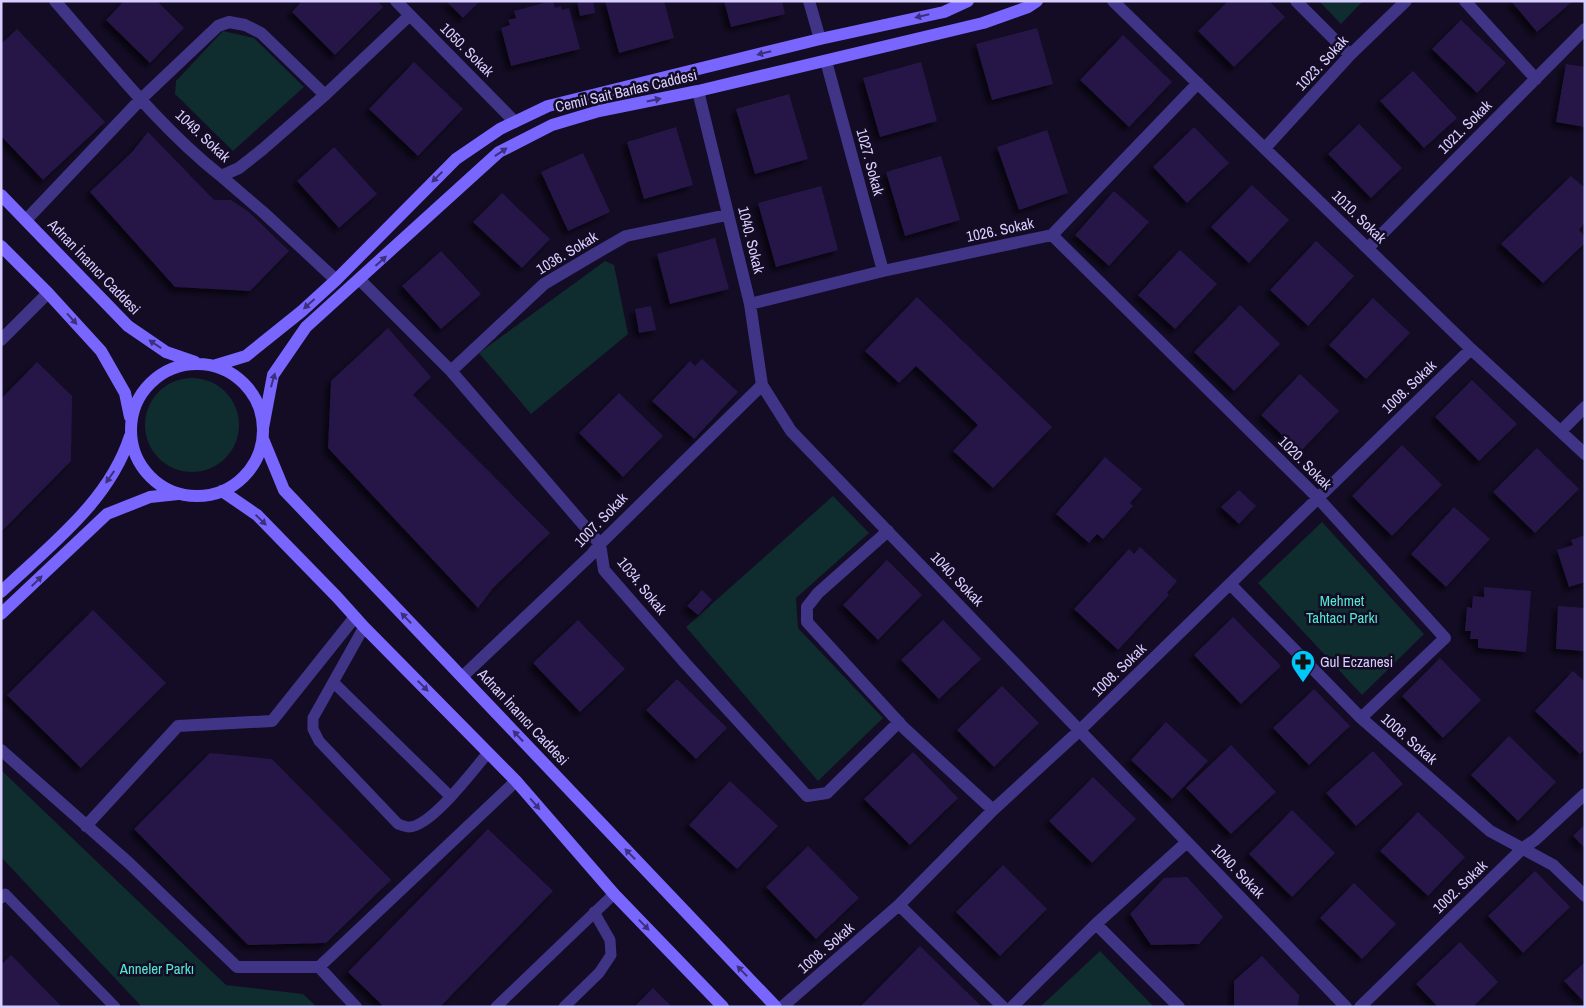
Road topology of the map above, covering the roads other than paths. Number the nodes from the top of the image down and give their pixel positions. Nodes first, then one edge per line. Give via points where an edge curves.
1 (55, 1) edge
2 (396, 1) edge
3 (809, 1) edge
4 (968, 1) edge
5 (1037, 1) edge
6 (1113, 1) edge
7 (1296, 1) edge
8 (1406, 1) edge
9 (1465, 1) edge
10 (942, 6) edge
11 (410, 15) junction
12 (1585, 29) edge
13 (820, 40) junction
14 (1350, 55) junction
15 (826, 61) junction
16 (1536, 79) junction
17 (1198, 83) junction
18 (698, 91) junction
19 (325, 95) junction
20 (141, 99) junction
21 (515, 122) junction
22 (1265, 148) junction
23 (221, 176) junction
24 (1, 195) edge
25 (727, 215) junction
26 (26, 220) junction
27 (1052, 235) junction
28 (1368, 248) junction
29 (3, 252) edge
30 (883, 271) junction
31 (336, 280) junction
32 (360, 280) junction
33 (48, 293) junction
34 (750, 304) junction
35 (1, 340) edge
36 (1472, 349) junction
37 (200, 363) junction
38 (214, 366) junction
39 (452, 371) junction
40 (762, 385) junction
41 (1585, 407) edge
42 (131, 420) junction
43 (1561, 431) junction
44 (131, 434) junction
45 (263, 434) junction
46 (1585, 454) edge
47 (222, 491) junction
48 (181, 494) junction
49 (1318, 498) junction
50 (888, 531) junction
51 (600, 544) junction
52 (1230, 584) junction
53 (1, 592) edge
54 (1, 614) edge
55 (355, 617) junction
56 (364, 627) junction
57 (462, 677) junction
58 (333, 682) junction
59 (1361, 718) junction
60 (899, 722) junction
61 (1080, 730) junction
62 (1, 750) edge
63 (488, 753) junction
64 (516, 781) junction
65 (1585, 794) edge
66 (451, 797) junction
67 (993, 810) junction
68 (86, 826) junction
69 (1187, 842) junction
70 (1523, 848) junction
71 (614, 894) junction
72 (1585, 896) edge
73 (1, 898) edge
74 (899, 906) junction
75 (594, 912) junction
76 (1096, 924) junction
77 (319, 967) junction
78 (115, 1007) edge
79 (356, 1007) edge
80 (496, 1007) edge
81 (564, 1007) edge
82 (723, 1007) edge
83 (776, 1007) edge
84 (782, 1007) edge
85 (1003, 1007) edge
86 (1012, 1007) edge
87 (1179, 1007) edge
88 (1346, 1007) edge
89 (1360, 1007) edge

1 - 20 street, 1049. Sokak
2 - 11 street, 1050. Sokak
3 - 13 street
4 - 10 main road, Cemil Sait Barlas Caddesi
5 - 15 main road, Cemil Sait Barlas Caddesi via 983,23
6 - 17 street, 1010. Sokak
7 - 14 street
8 - 14 street, 1023. Sokak
9 - 16 street
10 -> 13 main road, Cemil Sait Barlas Caddesi
11 - 19 street, 1049. Sokak
11 - 21 street, 1050. Sokak
12 - 16 street, 1021. Sokak
13 -> 21 main road, Cemil Sait Barlas Caddesi via 548,106
14 - 22 street, 1023. Sokak
15 - 18 main road, Cemil Sait Barlas Caddesi
15 - 30 street, 1027. Sokak
16 - 28 street, 1021. Sokak
17 - 22 street, 1010. Sokak
17 - 27 street, 1026. Sokak
18 - 25 street, 1040. Sokak
32 -> 18 main road, Cemil Sait Barlas Caddesi via 499,152 552,125 599,111
19 - 20 street via 261,33 229,22 218,26
19 - 23 street, 1049. Sokak via 239,168
20 - 23 street, 1049. Sokak via 198,158
20 - 26 street
21 -> 31 main road, Cemil Sait Barlas Caddesi via 456,159
22 - 28 street, 1010. Sokak
23 - 31 street
24 - 26 main road, Adnan İnanıcı Caddesi
25 - 34 street, 1040. Sokak
25 - 39 street, 1036. Sokak via 626,236 544,284
37 -> 26 main road, Adnan İnanıcı Caddesi via 166,352 128,326
27 - 30 street, 1026. Sokak
27 - 49 street, 1020. Sokak
28 - 36 street, 1010. Sokak
29 - 33 main road
30 - 34 street, 1026. Sokak
31 -> 38 main road, Cemil Sait Barlas Caddesi via 246,356
32 - 39 street
45 -> 32 main road, Cemil Sait Barlas Caddesi via 273,375 306,327
33 - 35 street
33 -> 42 main road via 101,351 125,393
34 - 40 street, 1040. Sokak
36 - 43 street, 1010. Sokak
36 - 49 street, 1008. Sokak
37 - 38 main road
37 - 42 main road via 186,364 160,374 141,394
38 - 45 main road via 232,374 248,388 261,412
39 - 51 street
40 - 50 street, 1040. Sokak via 791,431
40 - 51 street, 1007. Sokak
41 - 43 street
42 - 44 main road
43 - 46 street, 1010. Sokak
44 - 48 main road via 133,448 146,472
44 -> 53 main road via 120,463 88,509
45 - 47 main road via 253,465 234,485
57 -> 45 main road, Adnan İnanıcı Caddesi via 284,490
47 - 48 main road via 208,495
47 -> 55 main road via 257,515
54 -> 48 main road via 107,514 150,497
49 - 52 street, 1008. Sokak
49 - 59 street, 1020. Sokak via 1445,638
50 - 60 street via 818,593 807,607 807,622
50 - 61 street, 1040. Sokak
51 - 57 street, 1007. Sokak
51 - 60 street, 1034. Sokak via 604,570 807,796 827,793
52 - 59 street, 1006. Sokak
52 - 61 street, 1008. Sokak
55 - 56 main road
55 - 68 street via 272,721 178,726
56 - 58 lane
56 -> 63 main road
83 -> 57 main road, Adnan İnanıcı Caddesi
58 - 66 lane
58 - 66 lane via 313,718 312,729 319,741 398,824 408,828 424,822
59 - 70 street, 1006. Sokak via 1490,831
60 - 67 street
61 - 67 street, 1008. Sokak
61 - 69 street, 1040. Sokak
62 - 68 street
63 - 64 main road
63 - 66 lane
64 -> 71 main road
64 - 77 street
65 - 70 street, 1002. Sokak
67 - 74 street, 1008. Sokak
68 - 77 street via 238,967
69 - 76 street
69 - 88 street, 1040. Sokak
70 - 72 street, 1006. Sokak via 1552,865
70 - 89 street, 1002. Sokak
71 - 75 lane
71 -> 82 main road
73 - 78 lane via 5,894
74 - 84 street, 1008. Sokak
74 - 85 street
75 - 80 lane
75 - 81 lane via 610,940 611,955
76 - 86 street
76 - 87 street
77 - 79 street

